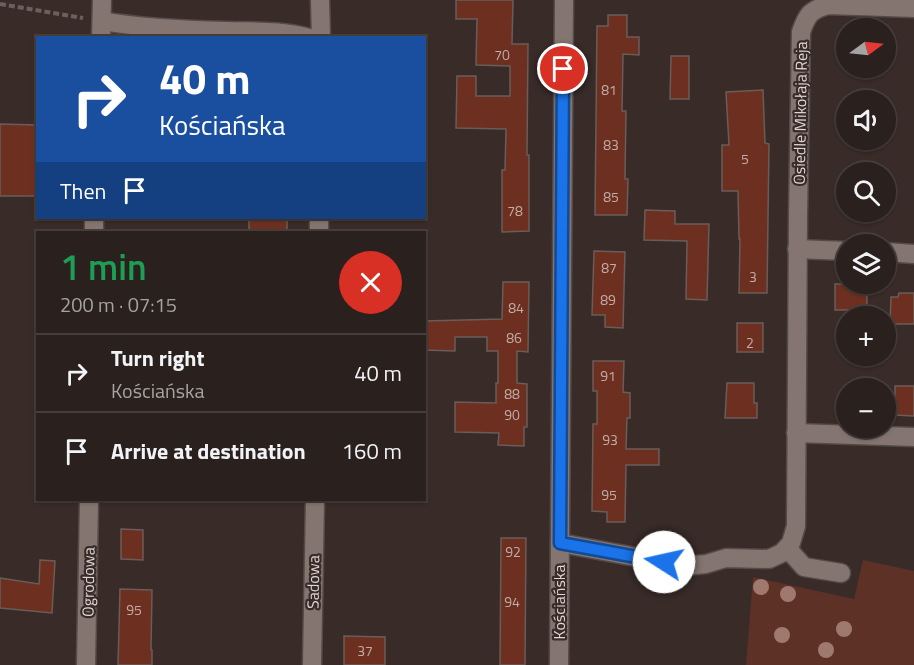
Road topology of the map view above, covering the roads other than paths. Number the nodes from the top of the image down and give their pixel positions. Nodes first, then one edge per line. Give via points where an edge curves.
1 (102, 0) edge
2 (320, 0) edge
3 (564, 0) edge
4 (914, 8) edge
5 (102, 29) edge
6 (302, 36) edge
7 (321, 36) edge
8 (797, 249) junction
9 (836, 251) edge
10 (896, 253) edge
11 (914, 254) edge
12 (796, 433) junction
13 (914, 437) edge
14 (89, 501) edge
15 (315, 501) edge
16 (560, 543) junction
17 (787, 548) junction
18 (841, 573) dead end
19 (86, 665) edge
20 (312, 665) edge
21 (559, 665) edge

1 - 5 street
2 - 7 street
3 - 16 street, Kościańska
4 - 8 street, Osiedle Mikołaja Reja via 828,5 815,9 805,19 801,32
5 - 6 street via 124,25
8 - 9 street
8 - 12 street, Osiedle Mikołaja Reja
10 - 11 street
12 - 13 street
12 - 17 street, Osiedle Mikołaja Reja via 796,526
14 - 19 street, Ogrodowa
15 - 20 street, Sadowa
16 - 17 street via 686,566 726,558 769,559
16 - 21 street, Kościańska
17 - 18 street via 804,567

